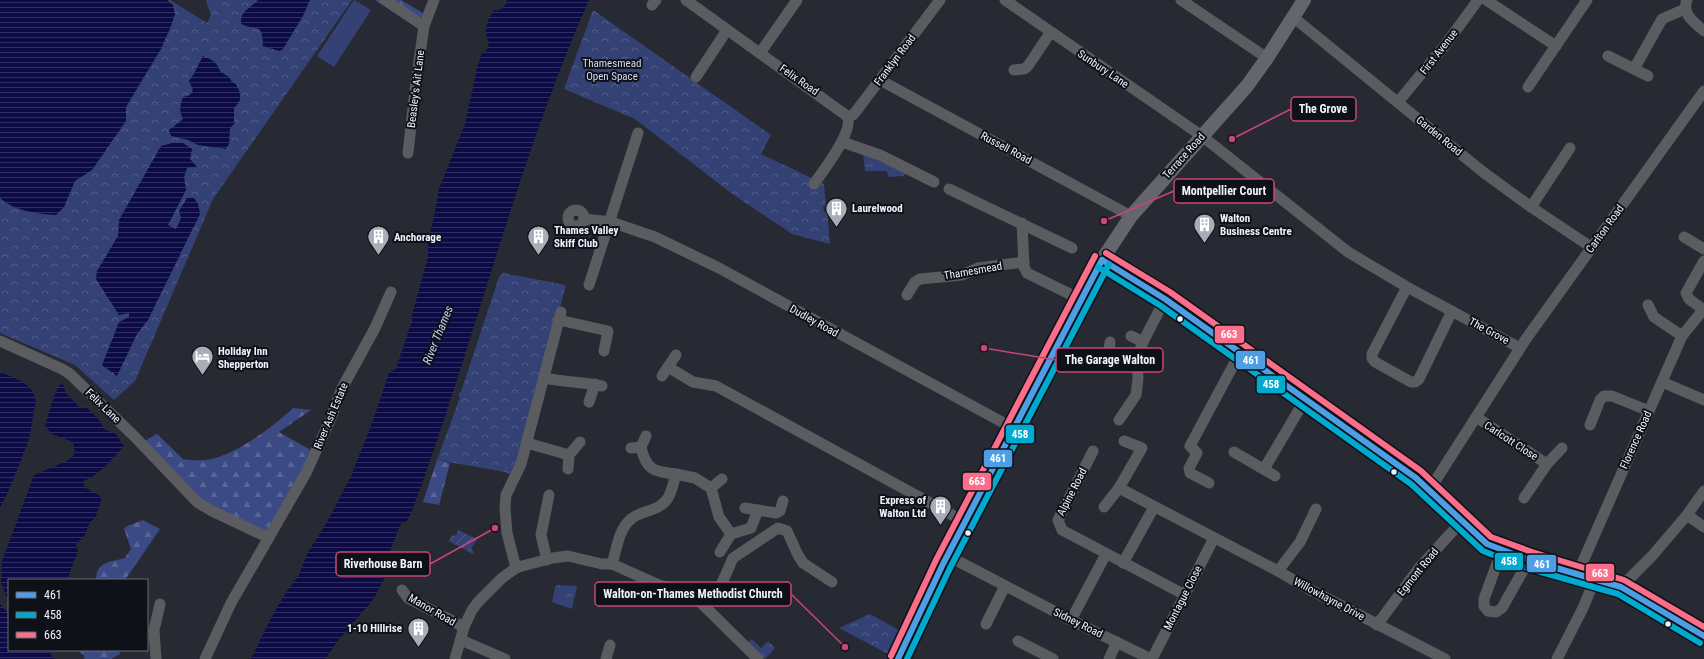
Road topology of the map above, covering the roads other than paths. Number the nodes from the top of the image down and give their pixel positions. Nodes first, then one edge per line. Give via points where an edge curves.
1 (385, 0) edge
2 (434, 0) edge
3 (797, 0) edge
4 (940, 0) edge
5 (1005, 0) edge
6 (1181, 0) edge
7 (1304, 0) edge
8 (1478, 0) edge
9 (1486, 0) edge
10 (1587, 0) edge
11 (692, 2) edge
12 (1686, 4) edge
13 (1293, 17) junction
14 (424, 26) junction
15 (727, 30) junction
16 (1704, 31) edge
17 (1050, 33) junction
18 (1556, 46) junction
19 (760, 52) junction
20 (1608, 56) dead end
21 (1267, 58) junction
22 (1634, 69) junction
23 (1014, 70) dead end
24 (1648, 76) dead end
25 (696, 77) dead end
26 (880, 80) junction
27 (1528, 86) dead end
28 (1704, 91) edge
29 (1398, 102) junction
30 (848, 117) junction
31 (638, 133) dead end
32 (1202, 136) junction
33 (842, 142) junction
34 (1570, 148) dead end
35 (408, 153) dead end
36 (934, 182) dead end
37 (814, 184) dead end
38 (949, 188) dead end
39 (1531, 207) junction
40 (1131, 216) junction
41 (584, 219) dead end
42 (610, 222) junction
43 (1022, 223) junction
44 (1684, 236) dead end
45 (1591, 246) junction
46 (1072, 248) dead end
47 (1704, 249) edge
48 (1102, 260) junction
49 (1704, 261) edge
50 (1024, 262) junction
51 (589, 285) dead end
52 (1407, 287) junction
53 (391, 292) dead end
54 (907, 295) dead end
55 (1165, 299) junction
56 (1082, 300) junction
57 (1648, 305) dead end
58 (1704, 310) edge
59 (1452, 311) junction
60 (1131, 336) dead end
61 (1682, 336) junction
62 (0, 341) edge
63 (1143, 342) junction
64 (1520, 348) junction
65 (604, 351) dead end
66 (1241, 351) junction
67 (676, 355) dead end
68 (1137, 358) junction
69 (1101, 362) dead end
70 (668, 367) junction
71 (662, 376) dead end
72 (544, 378) junction
73 (1662, 382) junction
74 (1306, 398) junction
75 (1704, 400) edge
76 (590, 402) dead end
77 (1649, 411) junction
78 (1476, 417) junction
79 (1119, 420) dead end
80 (1590, 425) dead end
81 (1014, 428) junction
82 (646, 436) dead end
83 (1124, 441) dead end
84 (580, 442) dead end
85 (527, 443) junction
86 (1562, 448) dead end
87 (1093, 451) dead end
88 (1234, 452) dead end
89 (568, 455) junction
90 (1547, 464) junction
91 (568, 469) dead end
92 (1264, 469) junction
93 (676, 474) junction
94 (1275, 476) dead end
95 (722, 480) dead end
96 (1209, 483) dead end
97 (711, 488) junction
98 (1119, 488) junction
99 (1430, 489) junction
100 (1704, 491) edge
101 (549, 495) dead end
102 (1524, 498) dead end
103 (783, 501) dead end
104 (1154, 507) junction
105 (745, 508) dead end
106 (1104, 508) dead end
107 (1316, 509) dead end
108 (758, 510) junction
109 (1686, 515) junction
110 (1462, 521) junction
111 (965, 522) junction
112 (1704, 527) edge
113 (731, 534) junction
114 (269, 538) junction
115 (1214, 538) junction
116 (1502, 550) junction
117 (720, 552) dead end
118 (1106, 554) junction
119 (948, 556) junction
120 (547, 560) junction
121 (1529, 560) junction
122 (1123, 563) junction
123 (612, 564) junction
124 (516, 568) junction
125 (1278, 571) junction
126 (1577, 574) junction
127 (1595, 579) junction
128 (832, 582) dead end
129 (1005, 586) junction
130 (1623, 588) junction
131 (402, 590) dead end
132 (1185, 595) junction
133 (160, 604) dead end
134 (706, 606) junction
135 (1071, 620) junction
136 (986, 624) dead end
137 (1377, 625) junction
138 (464, 628) junction
139 (1704, 636) edge
140 (461, 640) junction
141 (1018, 641) dead end
142 (1117, 642) junction
143 (610, 645) dead end
144 (156, 659) edge
145 (205, 659) edge
146 (455, 659) edge
147 (505, 659) edge
148 (606, 659) edge
149 (758, 659) edge
150 (898, 659) edge
151 (1053, 659) edge
152 (1109, 659) edge
153 (1151, 659) edge
154 (1445, 659) edge
155 (1557, 659) edge

1 - 14 street
2 - 14 street, Beasley's Ait Lane
3 - 19 street
4 - 26 street, Franklyn Road
5 - 17 street, Sunbury Lane
6 - 21 street
7 - 13 main road, Terrace Road
8 - 29 street, First Avenue
9 - 18 street
10 - 18 street
11 - 15 street, Felix Road
12 - 16 street via 1687,14
12 - 22 street via 1662,19
13 - 21 main road, Terrace Road
13 - 29 street, Garden Road
14 - 35 street, Beasley's Ait Lane
15 - 19 street, Felix Road
15 - 25 street
17 - 23 street via 1028,66
17 - 32 street, Sunbury Lane
18 - 27 street
19 - 30 street, Felix Road
20 - 22 street
21 - 32 main road, Terrace Road via 1247,86
22 - 24 street
26 - 30 street, Franklyn Road via 854,114
26 - 40 street, Russell Road
28 - 45 street, Carlton Road
29 - 39 street, Garden Road via 1483,172
30 - 33 street via 848,128
31 - 42 street
32 - 40 main road, Terrace Road
32 - 52 street, The Grove via 1348,252
33 - 36 street via 880,155
33 - 37 street
34 - 39 street
38 - 43 street
39 - 45 street, Garden Road
40 - 48 main road, Terrace Road
41 - 42 street, Dudley Road
42 - 51 street
42 - 81 street, Dudley Road via 655,237 719,268
43 - 46 street
43 - 50 street
44 - 47 street
45 - 64 street, Carlton Road
48 - 55 street
48 - 56 main road, Terrace Road
49 - 58 street via 1686,293
50 - 54 street, Thamesmead via 978,268 962,275 920,279
50 - 56 street via 1025,270 1031,275
52 - 59 street, The Grove
52 - 59 street via 1372,358 1411,382 1419,379
53 - 114 street, River Ash Estate via 375,328 341,390 306,473
55 - 63 street
55 - 66 street
56 - 81 main road, Terrace Road
57 - 61 street via 1654,317
58 - 61 street, Florence Road
59 - 64 street, The Grove
60 - 63 street
61 - 73 street, Florence Road
62 - 114 street, Felix Lane via 70,374 135,437 188,494 212,511
63 - 68 street
64 - 78 street, Carlton Road
65 - 72 street via 608,331 560,316
66 - 74 street
66 - 96 street via 1190,446 1197,453 1189,468 1190,473
67 - 70 street
68 - 69 street via 1110,347
68 - 79 street via 1136,395 1130,412
70 - 71 street
70 - 111 street via 693,382 716,386
72 - 76 street via 598,385
72 - 85 street
73 - 75 street
73 - 77 street, Florence Road
74 - 92 street
74 - 99 street
77 - 80 street via 1612,396 1604,396
77 - 126 street, Florence Road
78 - 90 street, Carlcott Close
78 - 99 street, Carlton Road
81 - 111 main road, Terrace Road
82 - 93 street via 636,447 648,466 661,472
83 - 98 street via 1142,448
84 - 89 street
85 - 89 street
85 - 124 street via 521,464 506,495 509,546
86 - 90 street, Carlcott Close
87 - 118 street, Alpine Road via 1058,520 1062,530
88 - 92 street
89 - 91 street
90 - 102 street, Carlcott Close
92 - 94 street
93 - 97 street via 695,478
93 - 123 street via 665,503 636,515 626,524 619,536
95 - 97 street
97 - 113 street via 719,517
98 - 104 street, Willowhayne Drive
98 - 106 street
99 - 110 street
100 - 109 street
101 - 120 street via 541,536
103 - 108 street via 780,511 776,513
104 - 115 street, Willowhayne Drive
104 - 122 street
105 - 108 street
107 - 125 street via 1300,542
108 - 113 street via 751,528
109 - 112 street
109 - 130 street
110 - 116 street via 1481,539
110 - 137 street, Egmont Road via 1420,568
111 - 119 main road, Terrace Road
113 - 117 street
114 - 145 street, River Ash Estate via 231,603
115 - 125 street, Willowhayne Drive
115 - 132 street, Montague Close
116 - 121 street
116 - 121 street via 1484,599 1484,606 1488,611 1496,612 1502,608
118 - 122 street, Alpine Road
118 - 135 street
119 - 129 street, Sidney Road
119 - 150 main road, Terrace Road
120 - 123 street, Manor Road via 568,556
120 - 124 street, Manor Road
121 - 126 street
122 - 132 street, Alpine Road
123 - 134 street, Manor Road via 659,585 683,591
124 - 138 street, Manor Road via 478,602
125 - 137 street, Willowhayne Drive
126 - 127 street
127 - 130 street
127 - 155 street
128 - 134 street via 803,563 787,531 778,528 733,558 722,583
129 - 135 street, Sidney Road
129 - 136 street
130 - 139 street
131 - 138 street, Manor Road via 408,598
132 - 153 street, Montague Close
133 - 144 street via 154,630
134 - 149 street, Manor Road
135 - 142 street, Sidney Road
137 - 154 street, Willowhayne Drive
138 - 140 street, Manor Road
140 - 146 street, Manor Road
140 - 147 street
141 - 151 street
142 - 152 street
142 - 153 street, Sidney Road
143 - 148 street

